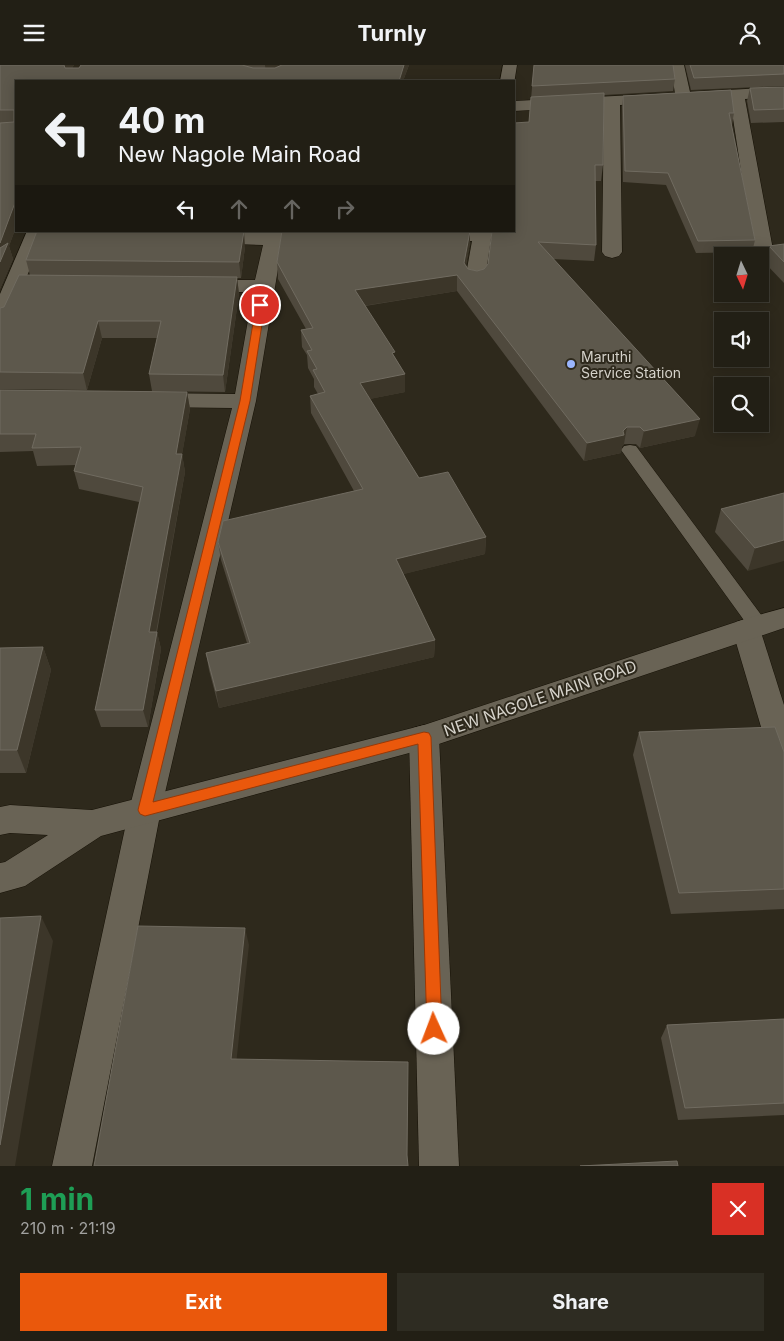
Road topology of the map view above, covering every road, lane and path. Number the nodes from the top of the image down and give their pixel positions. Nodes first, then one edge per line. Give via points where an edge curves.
1 (510, 65) edge
2 (678, 65) edge
3 (508, 80) edge
4 (784, 92) edge
5 (737, 95) junction
6 (683, 97) junction
7 (612, 101) junction
8 (515, 106) edge
9 (483, 233) edge
10 (193, 235) edge
11 (336, 236) edge
12 (40, 237) edge
13 (407, 237) edge
14 (274, 239) junction
15 (763, 247) edge
16 (612, 252) dead end
17 (475, 280) edge
18 (14, 284) junction
19 (34, 285) edge
20 (184, 286) edge
21 (264, 286) junction
22 (0, 319) edge
23 (127, 399) edge
24 (245, 401) junction
25 (630, 451) dead end
26 (763, 624) edge
27 (424, 737) junction
28 (784, 754) edge
29 (145, 810) junction
30 (0, 821) edge
31 (92, 824) junction
32 (0, 878) edge
33 (72, 1166) edge
34 (439, 1166) edge

1 - 3 street
2 - 6 street
4 - 5 street
5 - 6 street
5 - 15 street
6 - 7 street
7 - 8 street
7 - 16 street
9 - 13 street
9 - 17 street
10 - 14 street
11 - 14 street
12 - 18 street
14 - 21 street
18 - 19 street
18 - 22 street
20 - 21 street
21 - 24 street
23 - 24 street
24 - 29 street
25 - 26 lane
26 - 27 street, NEW NAGOLE MAIN ROAD
26 - 28 street
27 - 29 street, NEW NAGOLE MAIN ROAD
27 - 34 street
29 - 31 street, NEW NAGOLE MAIN ROAD
29 - 33 street
30 - 31 street, NEW NAGOLE MAIN ROAD
31 - 32 street, NEW NAGOLE MAIN ROAD via 13,875

